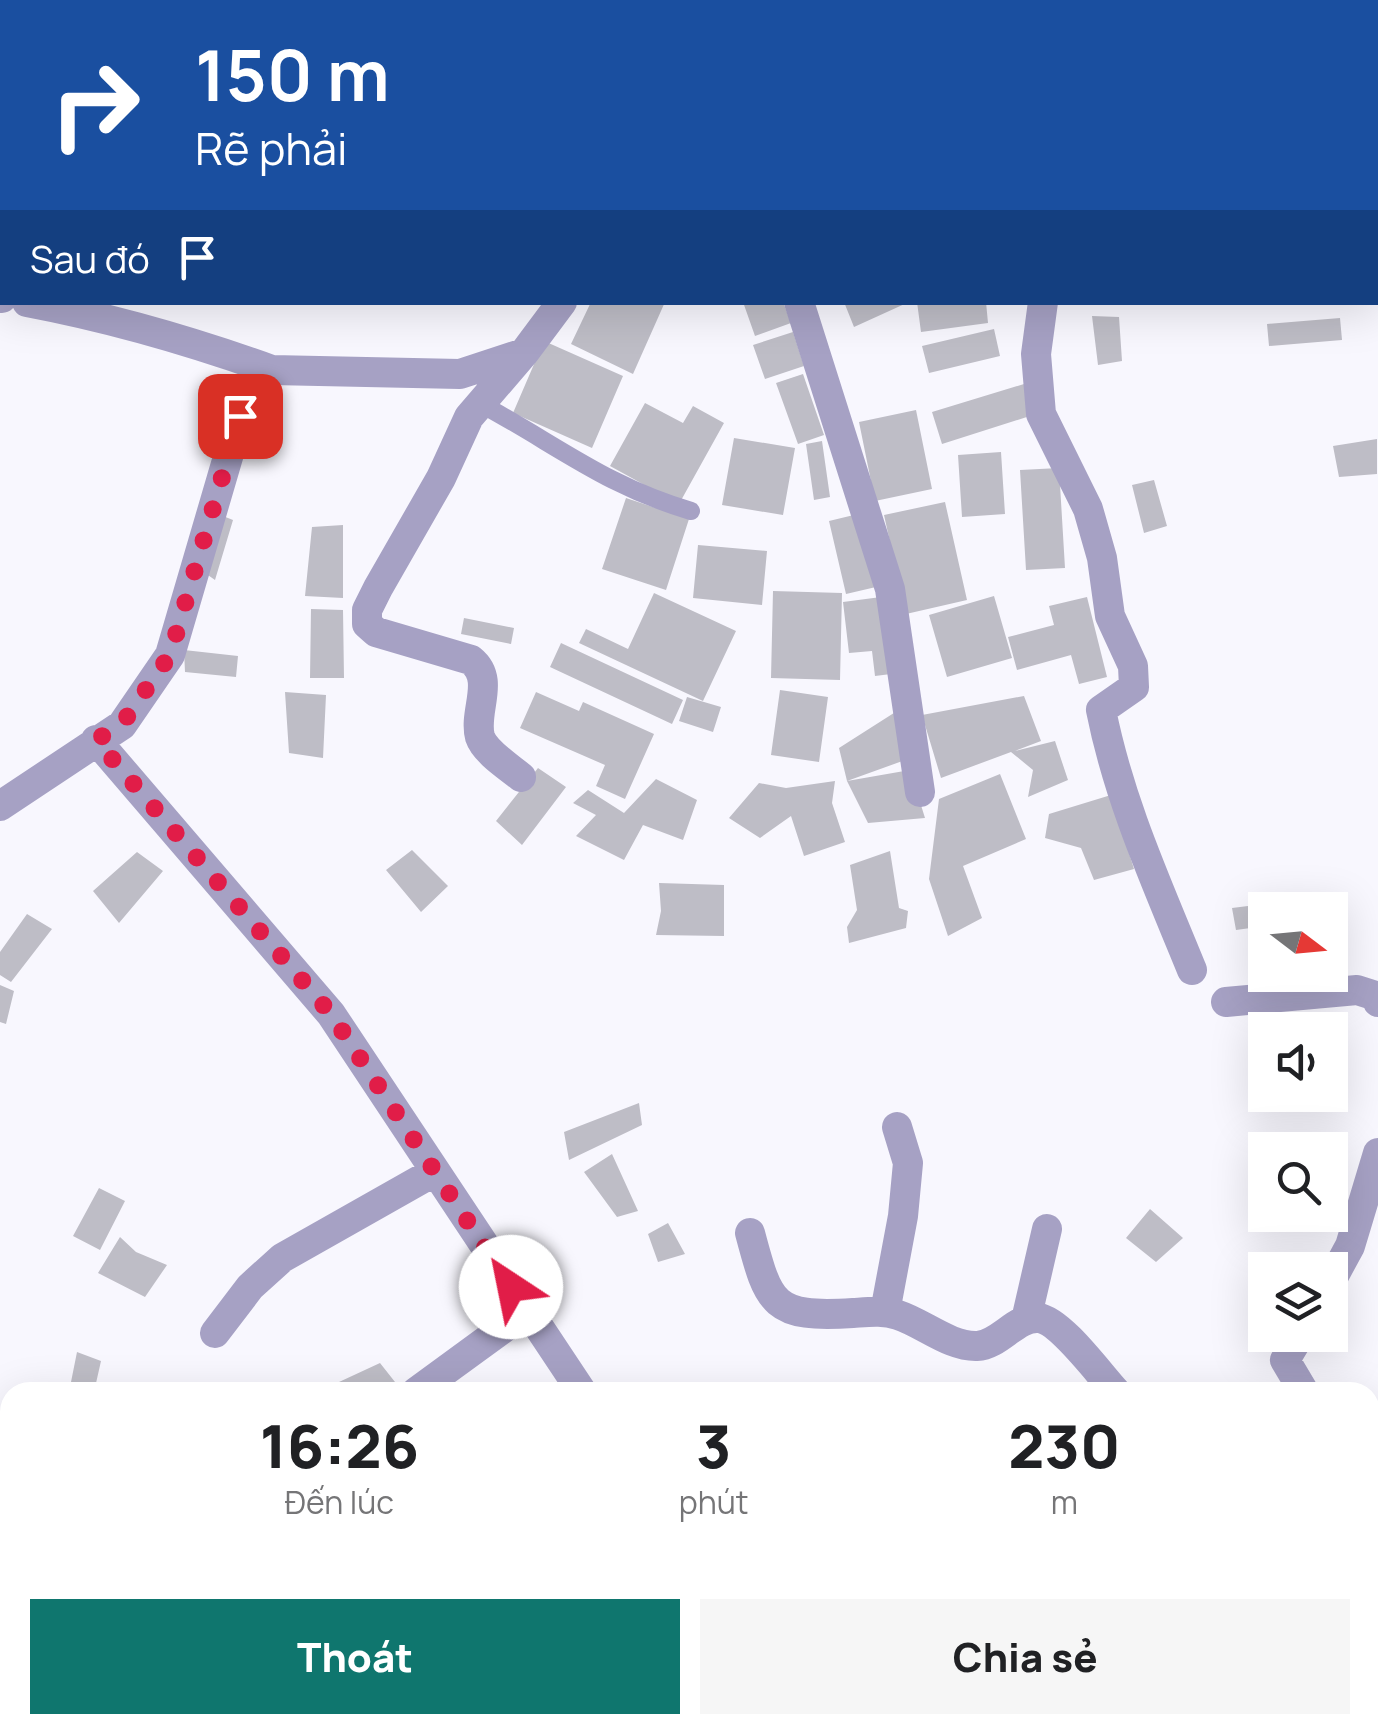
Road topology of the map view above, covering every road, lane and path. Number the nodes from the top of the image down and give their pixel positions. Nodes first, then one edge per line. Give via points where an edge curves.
1 (43, 305) edge
2 (560, 305) edge
3 (800, 305) edge
4 (1043, 305) edge
5 (524, 353) junction
6 (272, 370) junction
7 (482, 404) junction
8 (691, 511) dead end
9 (96, 740) junction
10 (521, 777) dead end
11 (920, 792) dead end
12 (0, 806) edge
13 (1192, 970) dead end
14 (1226, 1002) dead end
15 (1378, 1002) edge
16 (896, 1128) dead end
17 (1378, 1154) edge
18 (434, 1172) junction
19 (1047, 1229) dead end
20 (750, 1233) dead end
21 (1347, 1252) edge
22 (527, 1312) junction
23 (885, 1312) junction
24 (1026, 1320) junction
25 (214, 1332) dead end
26 (1290, 1352) edge
27 (430, 1382) edge
28 (575, 1382) edge
29 (1107, 1382) edge
30 (1298, 1382) edge

1 - 6 street via 169,334
2 - 5 street
3 - 11 street via 890,589
4 - 13 street via 1036,354 1041,414 1088,509 1110,616 1132,666 1134,688 1101,710 1108,747
5 - 6 street via 460,374
5 - 7 street
6 - 9 street via 240,416 170,655 122,724
7 - 8 lane via 587,469
7 - 10 street via 394,554 367,610 367,624 480,667 481,742
9 - 12 street
9 - 18 street via 331,1014
14 - 15 street via 1356,990
16 - 23 street via 908,1163
17 - 21 street
18 - 22 street
18 - 25 street via 282,1258
19 - 24 street
20 - 23 street via 765,1288 780,1306
22 - 27 street
22 - 28 street
23 - 24 street via 978,1346
24 - 29 street via 1038,1318 1060,1330
26 - 30 street via 1285,1360

